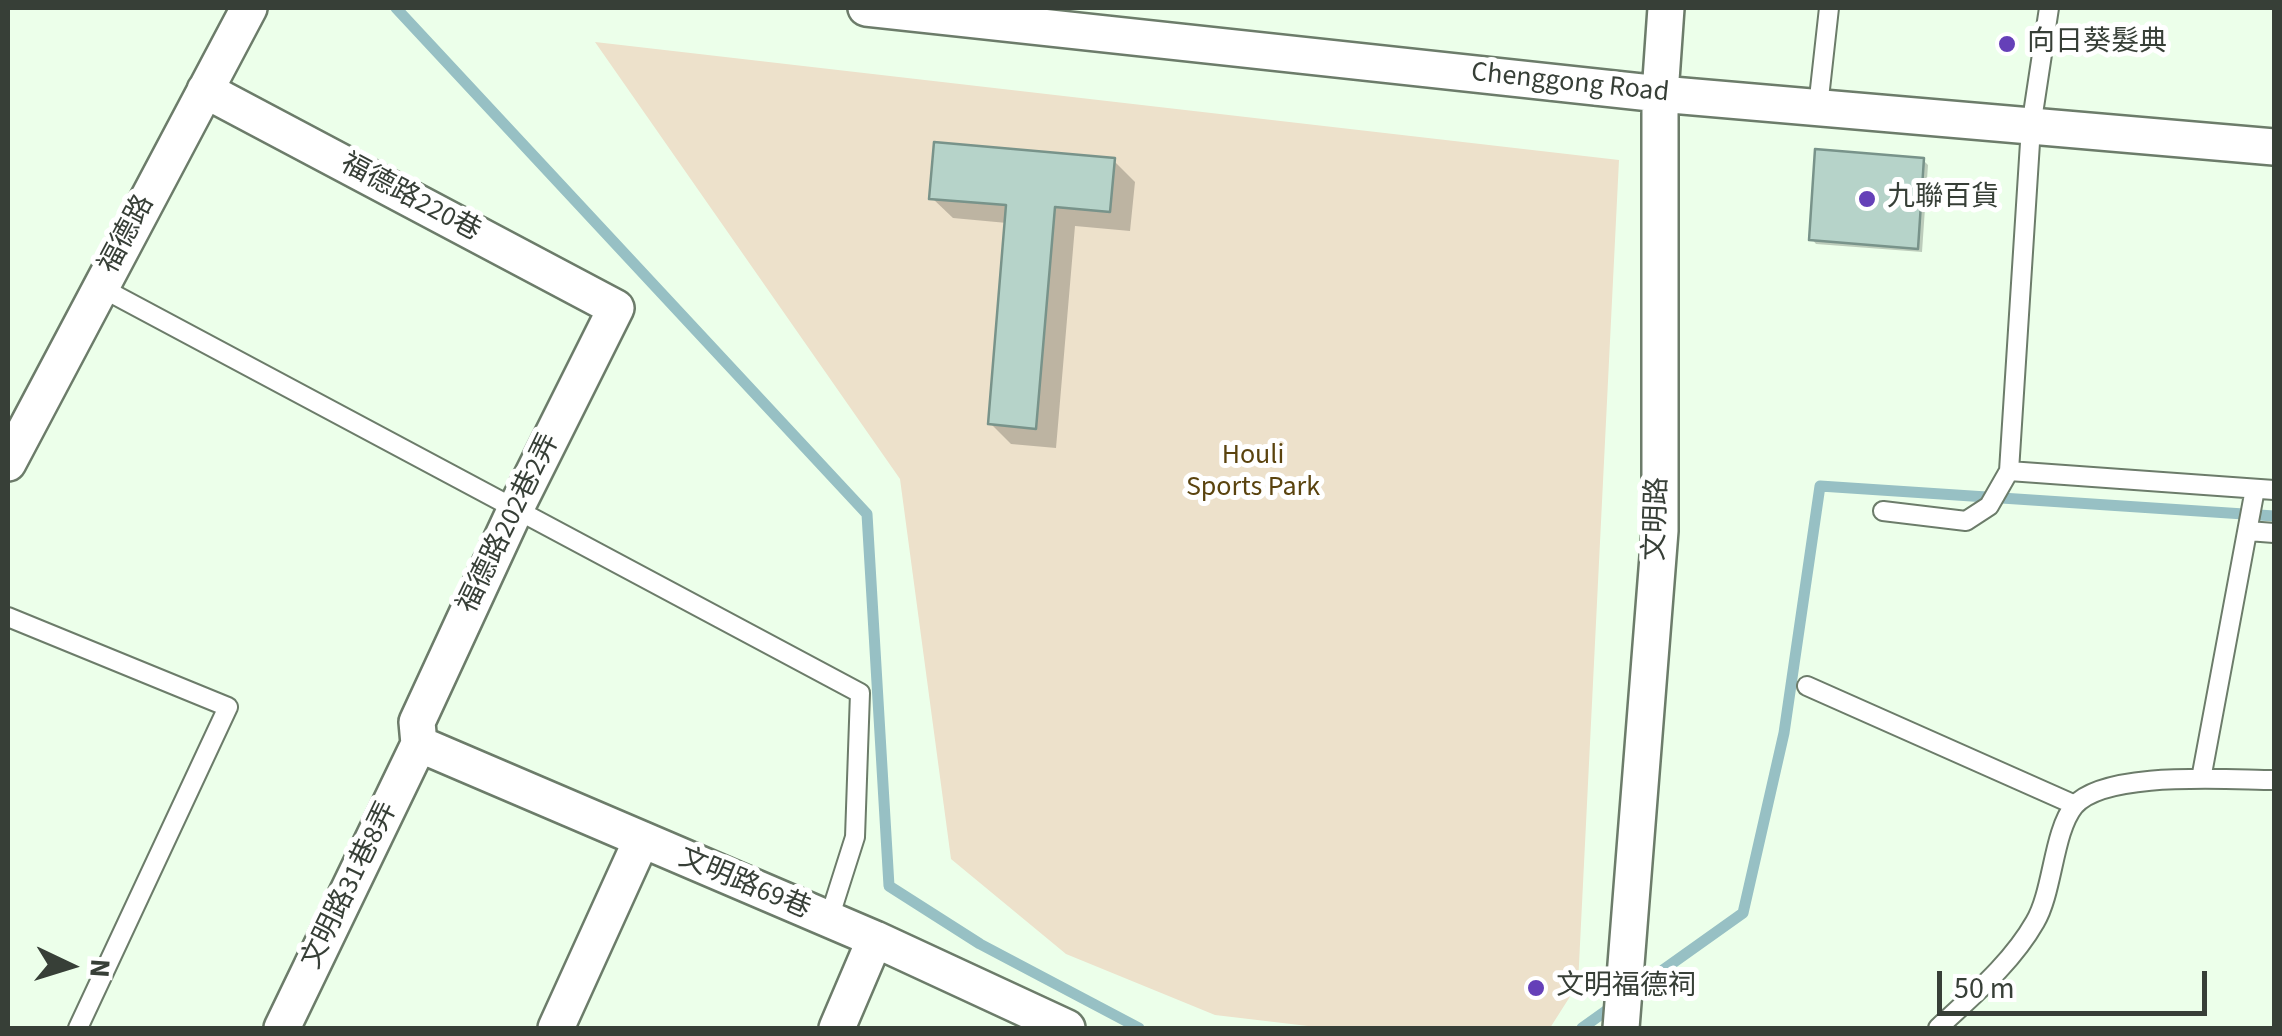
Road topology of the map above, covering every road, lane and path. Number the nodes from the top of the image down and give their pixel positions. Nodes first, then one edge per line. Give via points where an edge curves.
1 (249, 8) edge
2 (866, 8) edge
3 (1666, 8) edge
4 (1829, 8) edge
5 (2049, 8) edge
6 (204, 90) junction
7 (1660, 94) junction
8 (1818, 107) junction
9 (2032, 127) junction
10 (2274, 147) edge
11 (100, 287) junction
12 (616, 308) joint
13 (8, 463) edge
14 (2009, 471) junction
15 (2265, 490) edge
16 (516, 508) junction
17 (1883, 510) dead end
18 (2248, 530) junction
19 (2274, 532) edge
20 (8, 617) edge
21 (1807, 686) dead end
22 (419, 744) junction
23 (2201, 779) junction
24 (2274, 780) edge
25 (2075, 806) junction
26 (641, 841) junction
27 (828, 922) junction
28 (875, 940) junction
29 (1624, 1027) edge
30 (78, 1028) edge
31 (282, 1028) edge
32 (556, 1028) edge
33 (837, 1028) edge
34 (1067, 1028) edge
35 (1938, 1028) edge

1 - 6 street, 福德路
2 - 7 street, Chenggong Road
3 - 7 street, 文明路
4 - 8 lane
5 - 9 lane
6 - 11 street, 福德路
6 - 12 street, 福德路220巷
7 - 8 street, Chenggong Road
7 - 29 street, 文明路 via 1660,530
8 - 9 street, Chenggong Road
9 - 10 street, Chenggong Road
9 - 14 lane
11 - 13 street, 福德路
11 - 16 lane
12 - 16 street, 福德路202巷2弄
14 - 15 lane
14 - 17 lane via 1990,506 1966,521
15 - 18 lane
16 - 22 street, 福德路202巷2弄 via 417,722
16 - 27 lane via 860,693 856,837
18 - 19 lane
18 - 23 lane
20 - 30 lane via 228,708
21 - 25 lane
22 - 26 street, 文明路69巷
22 - 31 street, 文明路31巷8弄
23 - 24 lane
23 - 25 lane via 2116,783
25 - 35 lane via 2037,920 2000,970
26 - 27 street, 文明路69巷
26 - 32 street
27 - 28 street, 文明路69巷
28 - 33 street
28 - 34 street, 文明路69巷

